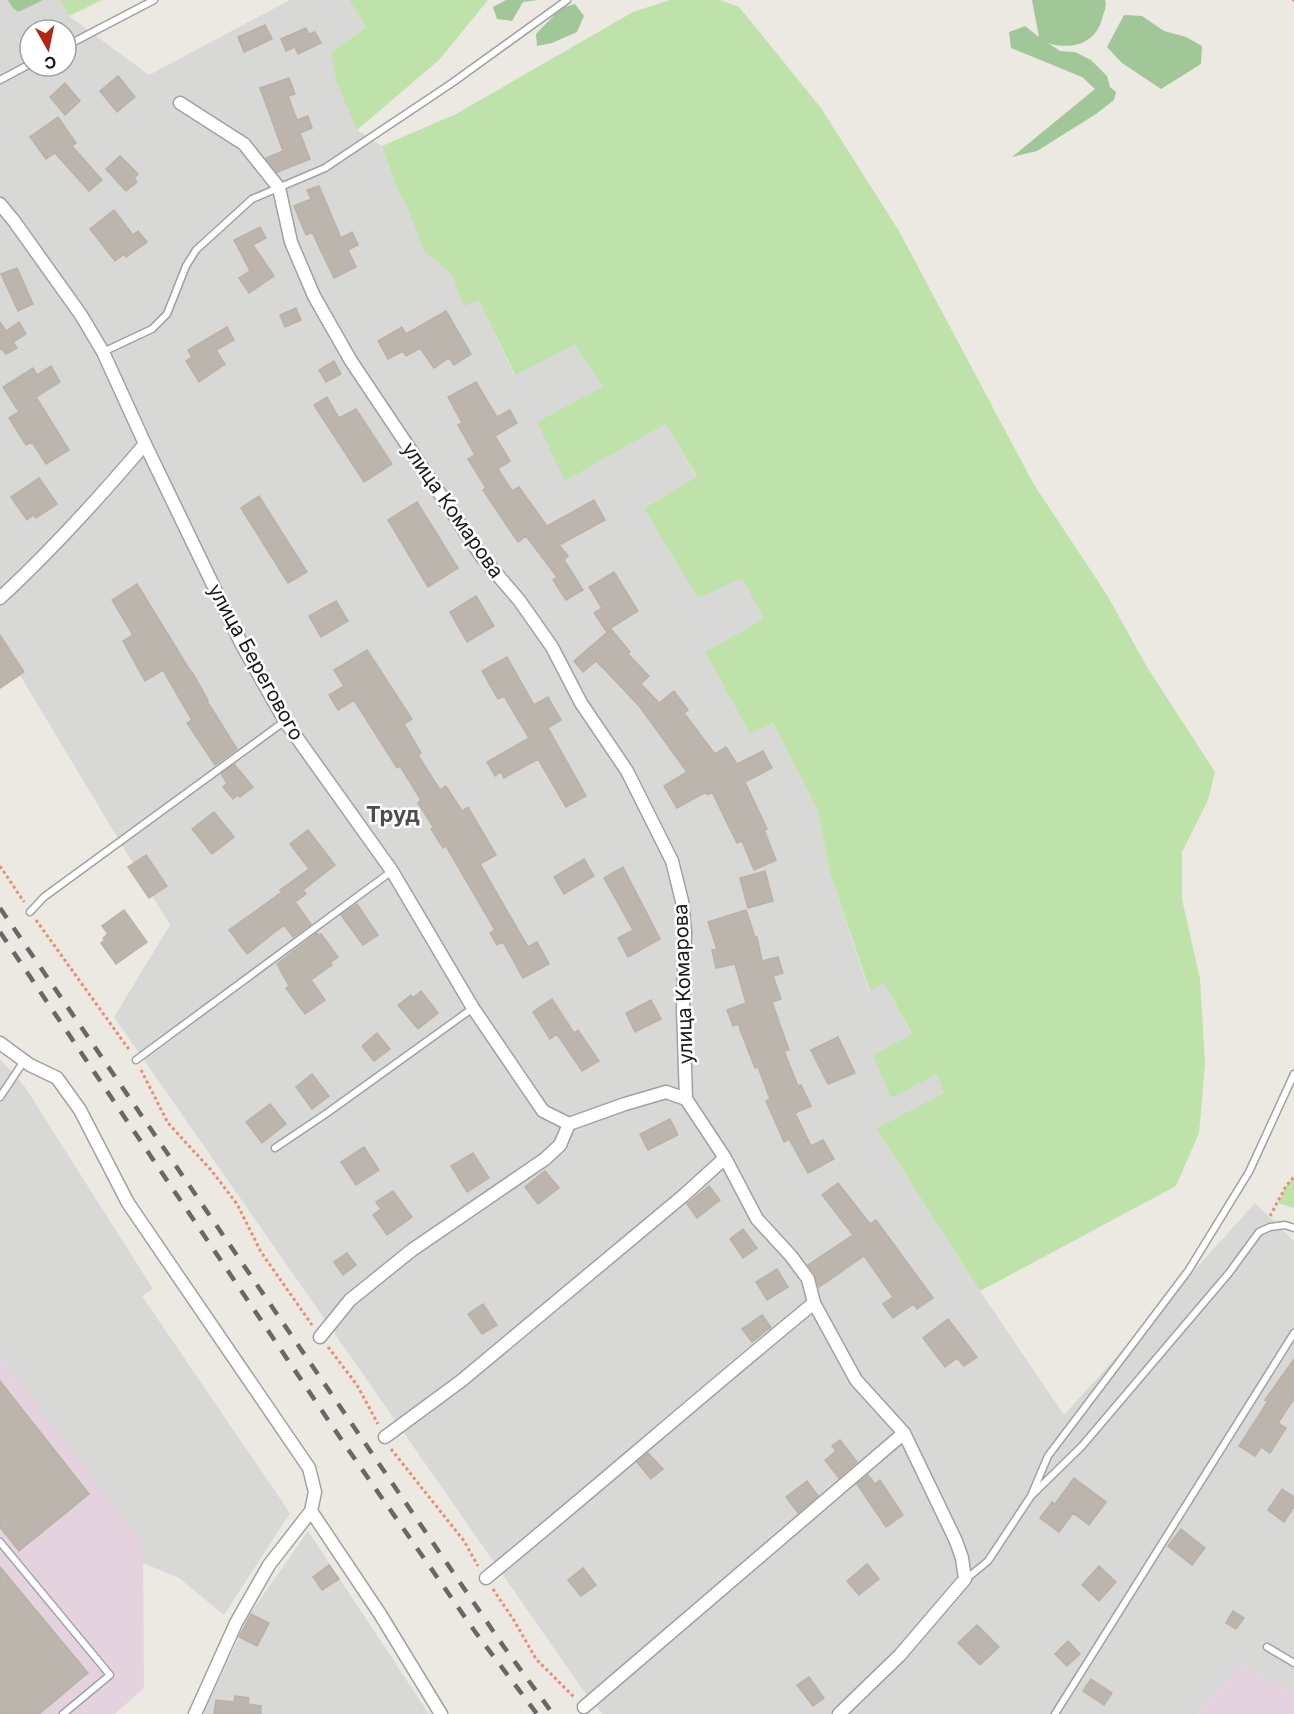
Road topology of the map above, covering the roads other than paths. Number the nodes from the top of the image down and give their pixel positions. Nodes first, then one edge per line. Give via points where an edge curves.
1 (154, 0) edge
2 (567, 0) edge
3 (78, 40) edge
4 (18, 70) edge
5 (0, 80) edge
6 (180, 103) dead end
7 (279, 188) junction
8 (0, 204) edge
9 (103, 352) junction
10 (145, 444) junction
11 (0, 598) edge
12 (285, 721) junction
13 (393, 871) junction
14 (30, 912) road end
15 (473, 1008) junction
16 (0, 1044) edge
17 (136, 1060) road end
18 (24, 1061) junction
19 (1294, 1074) edge
20 (0, 1097) edge
21 (686, 1099) junction
22 (569, 1124) junction
23 (275, 1148) dead end
24 (725, 1158) junction
25 (1294, 1228) edge
26 (814, 1303) junction
27 (1294, 1333) edge
28 (321, 1337) road end
29 (904, 1433) junction
30 (385, 1437) road end
31 (1031, 1496) junction
32 (310, 1511) junction
33 (0, 1542) edge
34 (486, 1578) road end
35 (965, 1579) junction
36 (1267, 1647) dead end
37 (1294, 1663) edge
38 (584, 1707) road end
39 (63, 1714) edge
40 (195, 1714) edge
41 (441, 1714) edge
42 (839, 1714) edge
43 (1055, 1714) edge

1 - 3 lane
2 - 7 lane via 361,145 325,168
4 - 5 lane
6 - 7 street, улица Комарова via 244,144
7 - 9 lane via 252,199 196,250 167,314 152,329
7 - 21 street, улица Комарова via 291,242 314,296 351,361 482,557 552,647 581,703 627,771 672,861 685,932
8 - 9 street, улица Берегового via 81,315
9 - 10 street, улица Берегового
10 - 11 street via 103,494
10 - 12 street, улица Берегового via 242,645
12 - 13 street, улица Берегового
12 - 14 lane via 44,897
13 - 15 street, улица Берегового
13 - 17 lane
15 - 22 street, улица Берегового via 543,1111
15 - 23 lane
16 - 18 street
18 - 20 lane
18 - 32 street via 57,1078 80,1110 128,1203 309,1468 315,1492
19 - 31 lane via 1249,1172 1188,1271 1048,1456
21 - 22 street via 666,1092
21 - 24 street
22 - 28 street via 561,1145 545,1159 412,1250 351,1300
24 - 26 street via 757,1219 808,1280
24 - 30 street via 461,1381
25 - 31 lane via 1285,1225 1259,1232 1082,1446
26 - 29 street via 856,1380
26 - 34 street
27 - 43 lane
29 - 35 street via 956,1540
29 - 38 street
31 - 35 lane via 988,1561
32 - 40 street via 269,1565 236,1623
32 - 41 street
33 - 39 lane via 110,1675
35 - 42 street via 900,1656
36 - 37 lane

